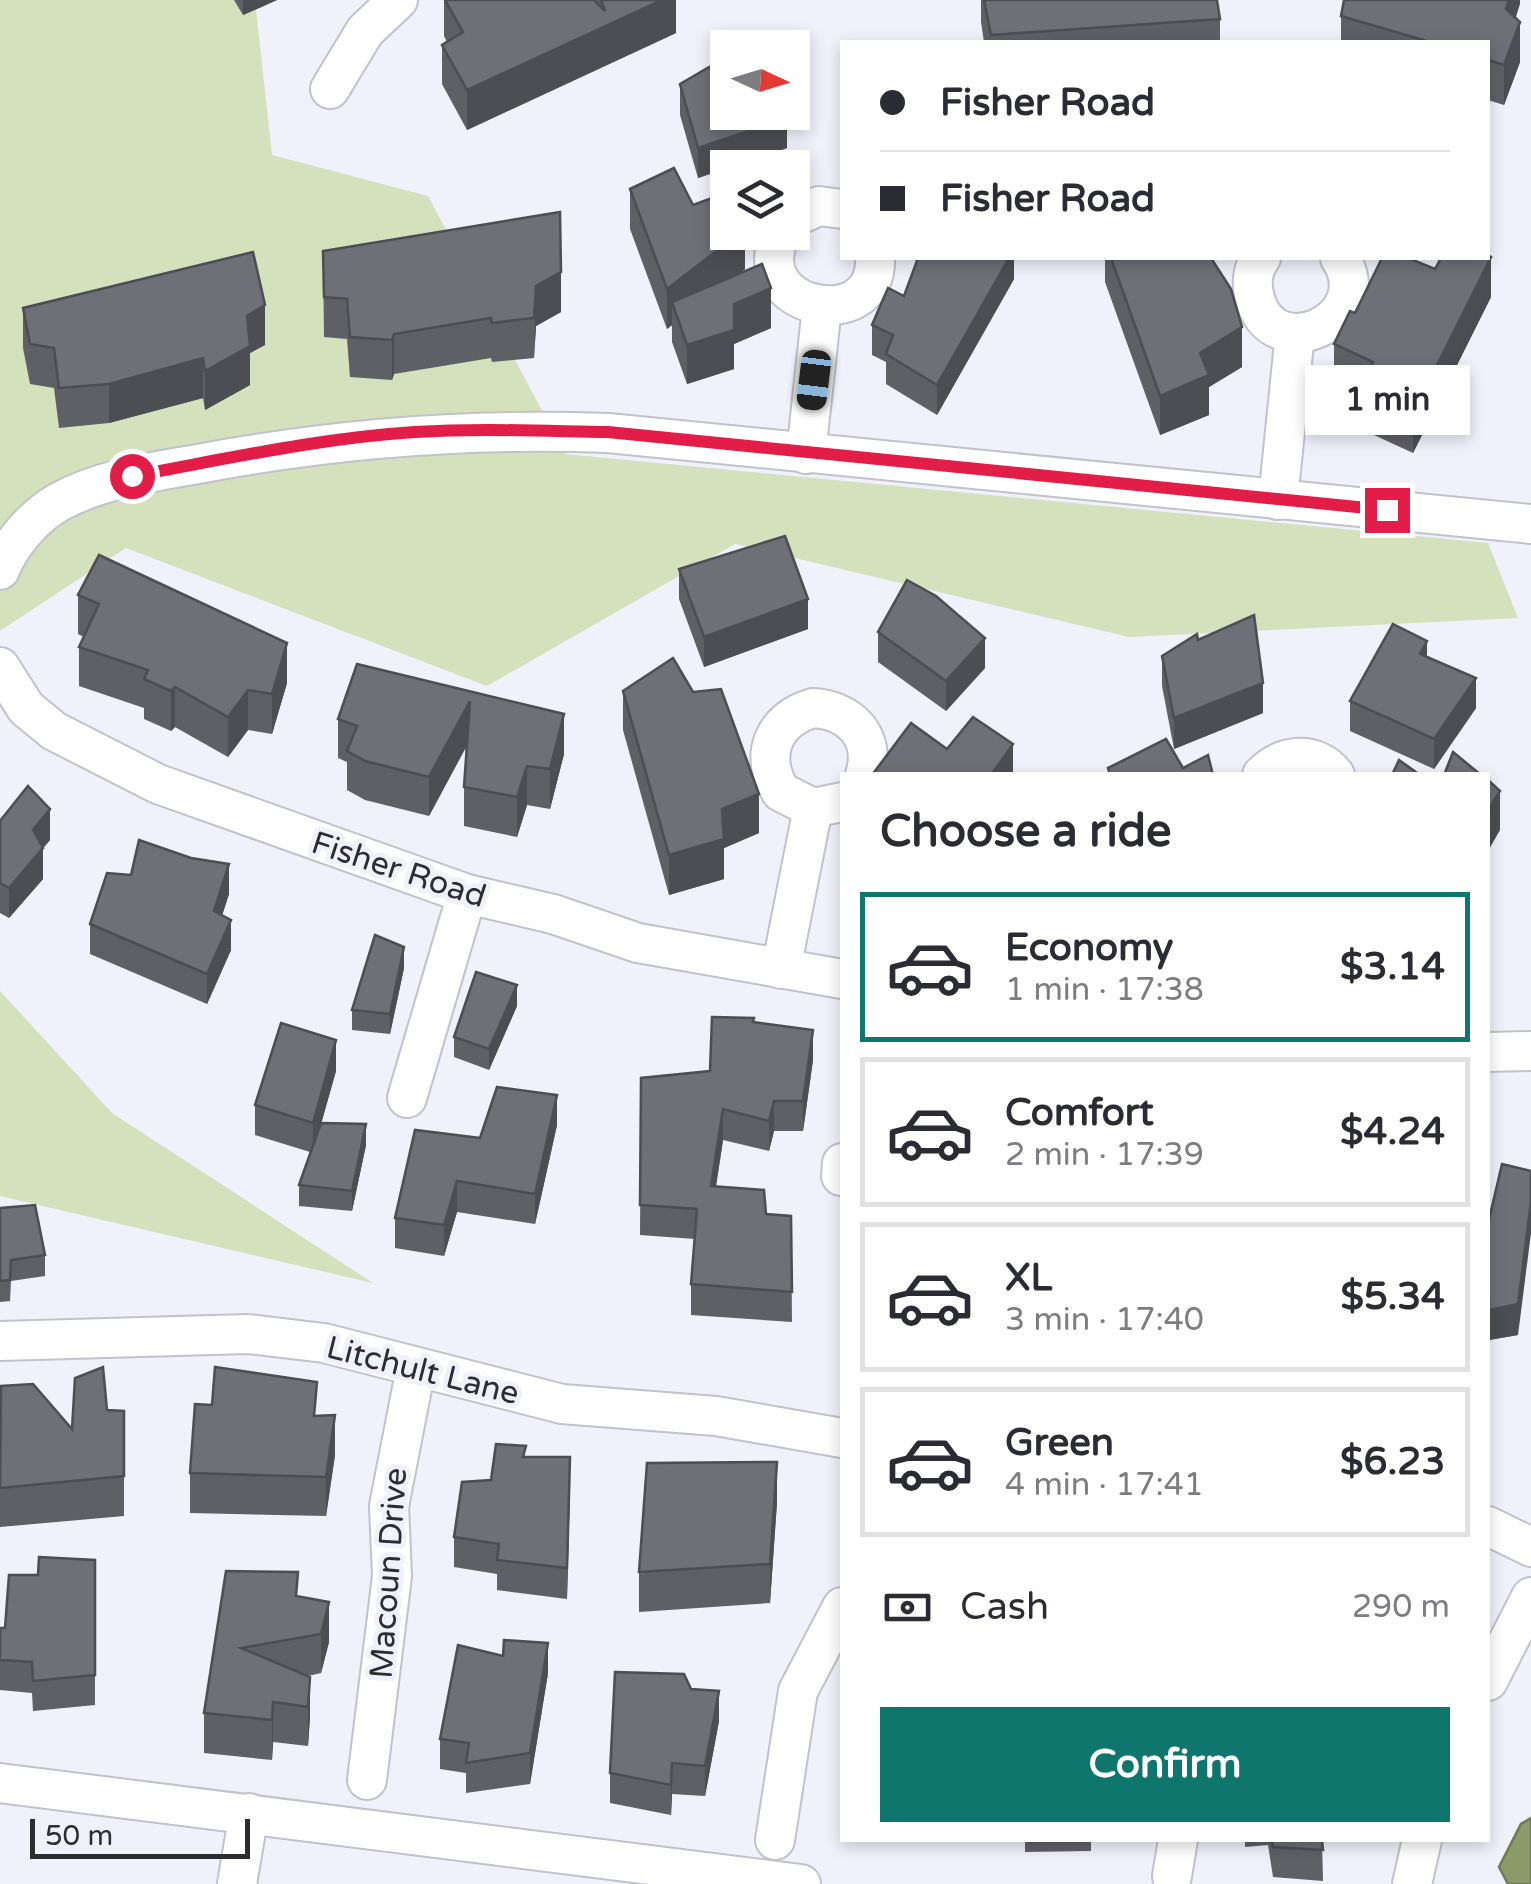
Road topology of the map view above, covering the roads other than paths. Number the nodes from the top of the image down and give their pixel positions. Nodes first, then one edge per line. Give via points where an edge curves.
1 (398, 0) edge
2 (330, 88) dead end
3 (840, 209) edge
4 (810, 210) edge
5 (777, 250) edge
6 (875, 260) edge
7 (1260, 260) edge
8 (1341, 260) edge
9 (822, 307) junction
10 (1295, 333) junction
11 (806, 454) junction
12 (1278, 500) junction
13 (1531, 524) edge
14 (0, 570) edge
15 (0, 666) edge
16 (866, 772) edge
17 (1265, 772) edge
18 (1331, 772) edge
19 (828, 805) edge
20 (467, 894) junction
21 (781, 970) junction
22 (840, 979) edge
23 (1531, 1051) edge
24 (1490, 1052) edge
25 (407, 1098) dead end
26 (0, 1341) edge
27 (416, 1368) junction
28 (840, 1438) edge
29 (1490, 1527) edge
30 (1531, 1547) edge
31 (1531, 1597) edge
32 (840, 1611) edge
33 (1490, 1677) edge
34 (367, 1780) dead end
35 (0, 1783) edge
36 (249, 1813) junction
37 (776, 1840) dead end
38 (1422, 1842) edge
39 (237, 1884) edge
40 (801, 1884) edge
41 (1412, 1884) edge

1 - 2 street via 365,30
3 - 4 street
5 - 9 street via 784,286 804,303
6 - 9 street via 863,291
7 - 10 street via 1251,288 1258,310 1269,323
8 - 10 street via 1350,283 1341,313 1319,330
9 - 11 street
10 - 12 street
11 - 12 street
11 - 14 street via 608,432 511,429 292,446 132,476 58,502 7,553
12 - 13 street
15 - 20 street, Fisher Road via 26,708 54,731 158,784
16 - 19 street via 858,726 830,709 797,712 781,725 768,760 782,792
17 - 18 street via 1294,757 1313,759
19 - 21 street
20 - 21 street, Fisher Road via 638,943
20 - 25 street
21 - 22 street, Fisher Road
23 - 24 street
26 - 27 street, Litchult Lane via 248,1334 324,1343
27 - 28 street, Litchult Lane via 562,1404 716,1416
27 - 34 street, Macoun Drive via 389,1506 392,1576
29 - 30 street
31 - 33 street
32 - 37 street via 798,1691
35 - 36 street
36 - 39 street
36 - 40 street
38 - 41 street

